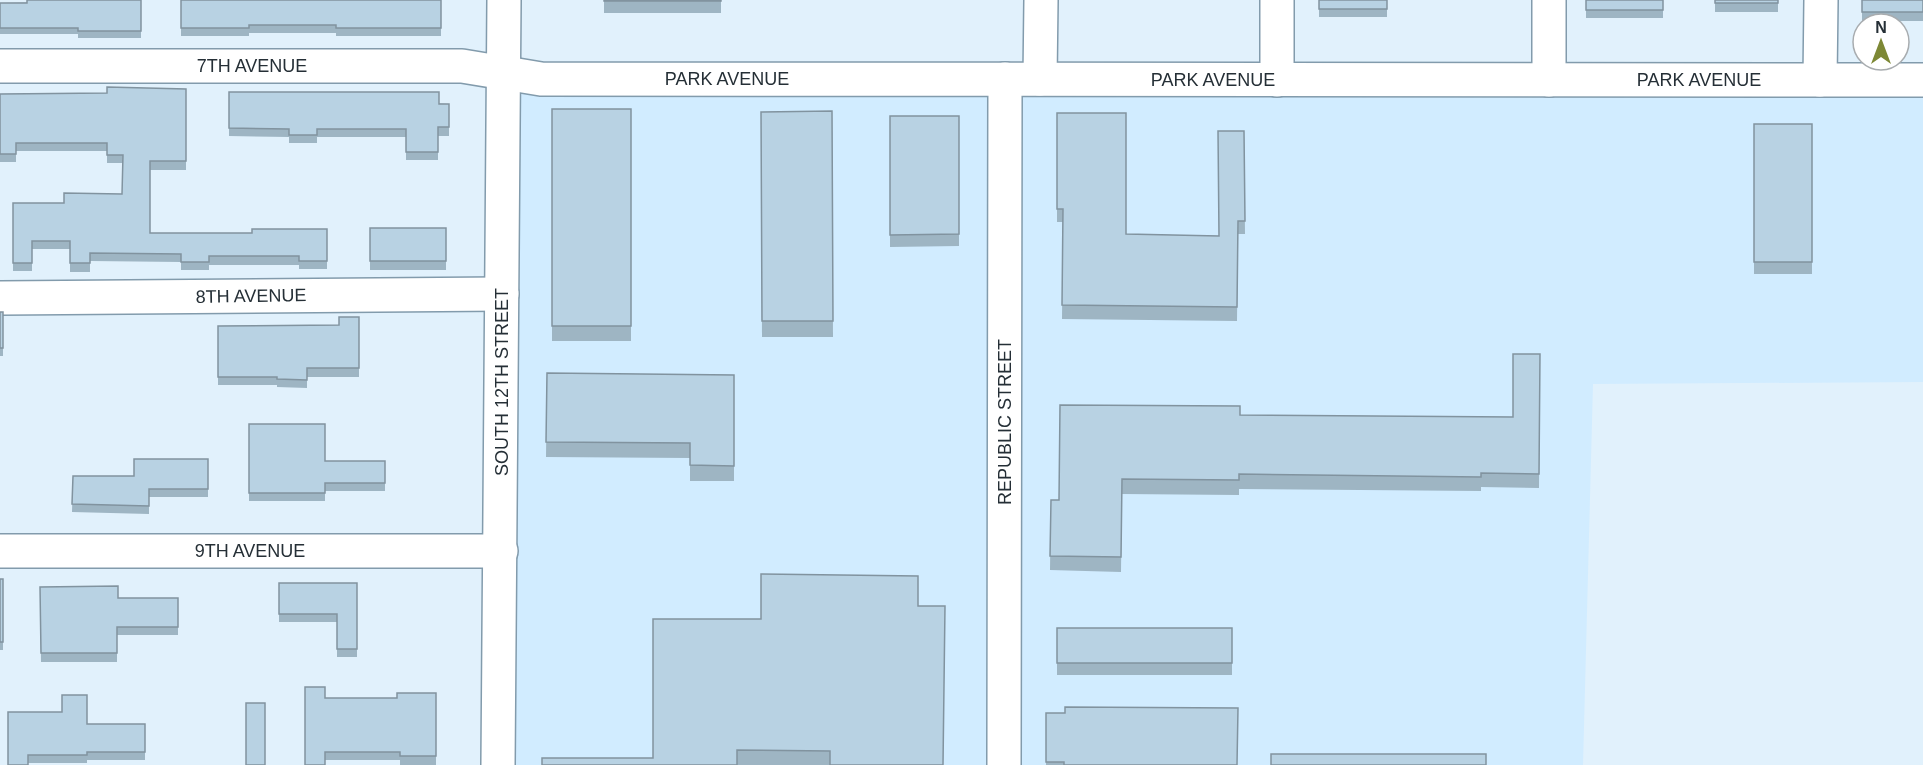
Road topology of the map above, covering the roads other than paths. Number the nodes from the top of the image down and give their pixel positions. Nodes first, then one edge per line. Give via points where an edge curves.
1 (504, 0) edge
2 (1041, 0) edge
3 (1277, 0) edge
4 (1549, 0) edge
5 (1821, 0) edge
6 (0, 66) edge
7 (503, 73) junction
8 (1005, 79) junction
9 (1040, 79) junction
10 (1276, 80) junction
11 (1549, 80) junction
12 (1820, 80) junction
13 (1923, 80) edge
14 (502, 294) junction
15 (0, 298) edge
16 (0, 551) edge
17 (501, 551) junction
18 (498, 765) edge
19 (1004, 765) edge

1 - 7 street, SOUTH 12TH STREET
2 - 9 street
3 - 10 street
4 - 11 street
5 - 12 street
6 - 7 street, 7TH AVENUE via 462,66
7 - 8 street, PARK AVENUE via 542,79
7 - 14 street, SOUTH 12TH STREET
8 - 9 street, PARK AVENUE
8 - 19 street, REPUBLIC STREET
9 - 10 street, PARK AVENUE
10 - 11 street, PARK AVENUE
11 - 12 street, PARK AVENUE
12 - 13 street, PARK AVENUE
14 - 15 street, 8TH AVENUE
14 - 17 street, SOUTH 12TH STREET
16 - 17 street, 9TH AVENUE
17 - 18 street, SOUTH 12TH STREET

